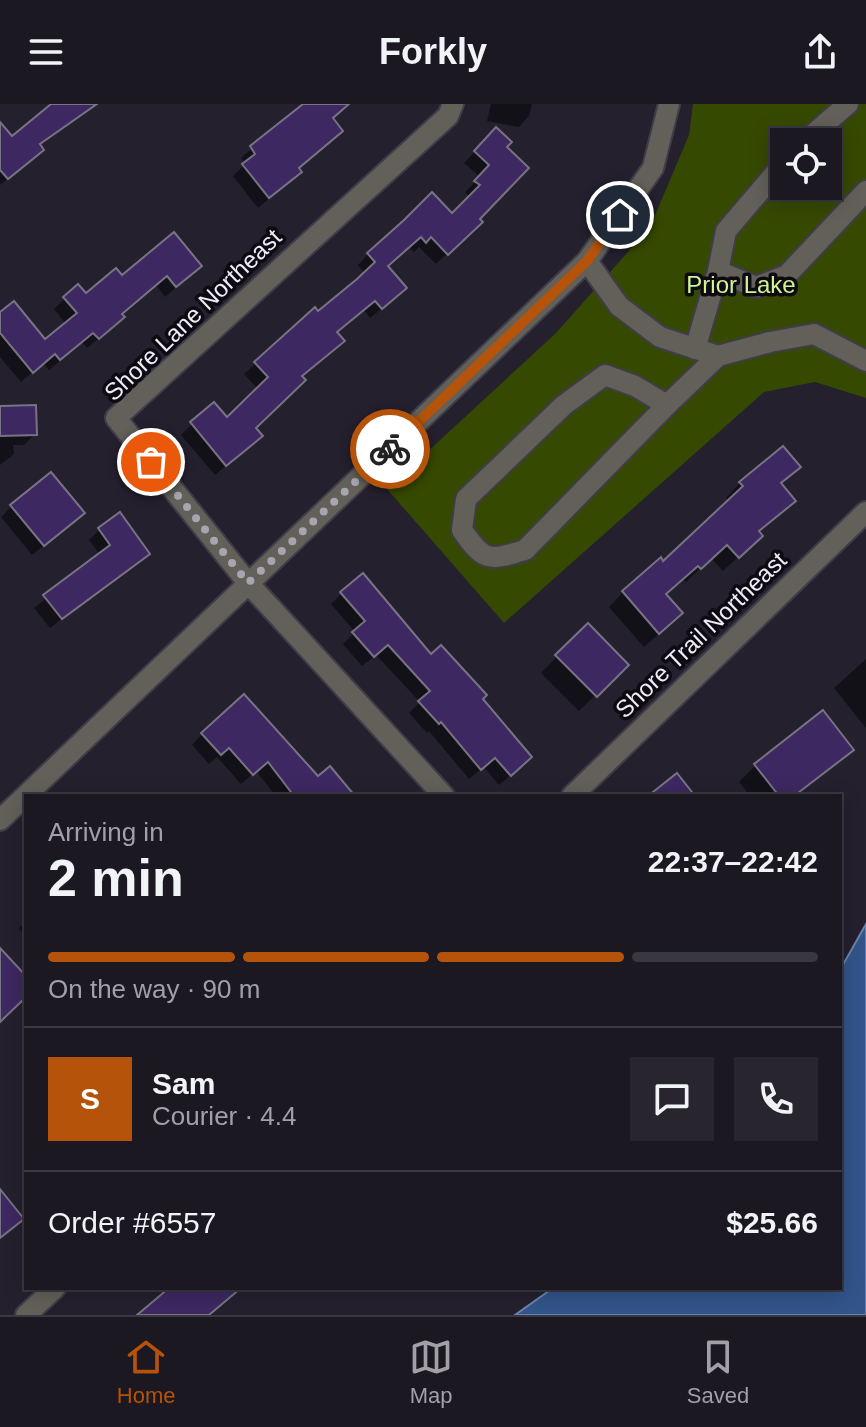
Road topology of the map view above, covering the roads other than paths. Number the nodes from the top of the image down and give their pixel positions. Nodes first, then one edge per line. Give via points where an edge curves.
1 (453, 104) edge
2 (669, 104) edge
3 (848, 104) edge
4 (820, 128) edge
5 (770, 179) edge
6 (866, 191) edge
7 (587, 261) junction
8 (718, 271) junction
9 (695, 349) junction
10 (718, 356) junction
11 (866, 361) edge
12 (667, 405) junction
13 (866, 512) edge
14 (248, 583) junction
15 (27, 794) edge
16 (442, 794) edge
17 (574, 794) edge
18 (24, 797) edge
19 (0, 820) edge
20 (53, 1290) edge
21 (26, 1315) edge

1 - 14 street, Shore Lane Northeast via 448,116 116,418
2 - 7 street via 653,168
3 - 4 street
5 - 8 street via 726,231
6 - 8 street via 787,275 756,287
7 - 9 street via 619,306 660,337
7 - 14 street
8 - 9 street
9 - 10 street
10 - 11 street via 814,334
10 - 12 street
12 - 12 street via 605,375 564,405 466,499 462,530 477,551 497,558 525,550
13 - 17 street, Shore Trail Northeast
14 - 15 street
14 - 16 street, Shore Lane Northeast
18 - 19 street
20 - 21 street

